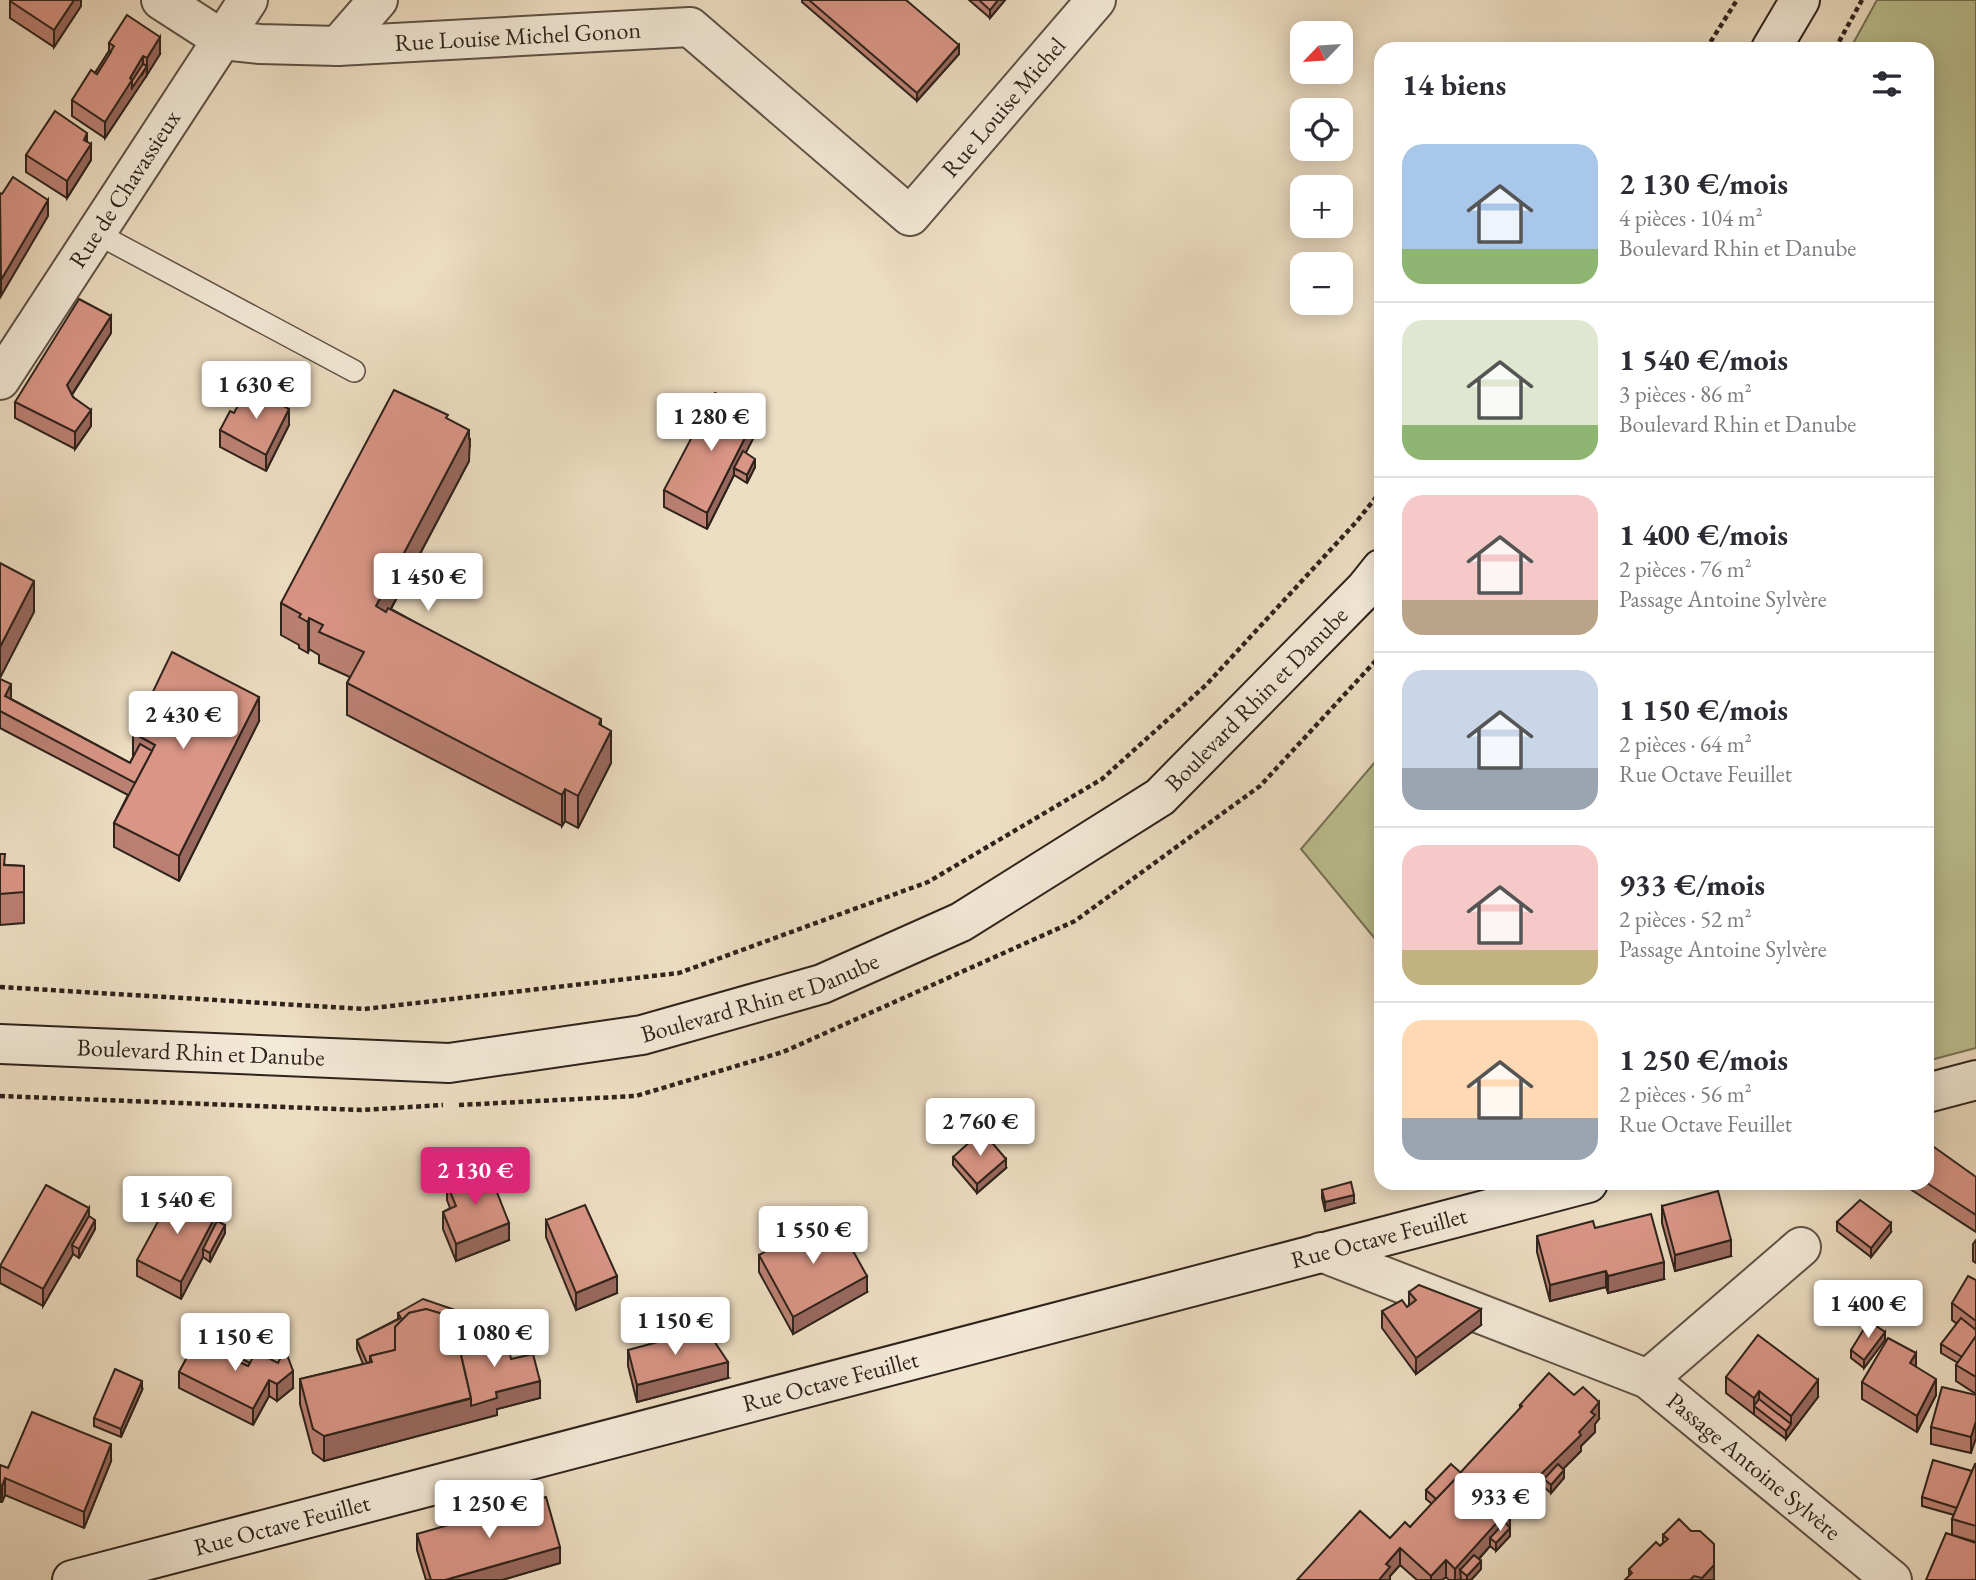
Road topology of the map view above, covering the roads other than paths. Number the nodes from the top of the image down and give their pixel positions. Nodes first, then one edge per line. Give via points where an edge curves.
1 (161, 0) edge
2 (248, 0) edge
3 (377, 0) edge
4 (1096, 0) edge
5 (1800, 0) edge
6 (223, 40) junction
7 (1775, 42) edge
8 (338, 46) junction
9 (910, 216) joint
10 (96, 233) junction
11 (354, 371) dead end
12 (0, 380) edge
13 (1374, 578) edge
14 (0, 1044) edge
15 (1976, 1080) edge
16 (1934, 1091) edge
17 (1561, 1190) edge
18 (1801, 1247) dead end
19 (1321, 1252) junction
20 (1647, 1378) junction
21 (72, 1580) edge
22 (1892, 1580) edge

1 - 6 street
2 - 6 street, Rue de Chavassieux
3 - 8 street
4 - 9 street, Rue Louise Michel
5 - 7 street
6 - 8 street, Rue Louise Michel Gonon
6 - 10 street, Rue de Chavassieux
8 - 9 street, Rue Louise Michel Gonon via 690,27
10 - 11 lane
10 - 12 street, Rue de Chavassieux
13 - 14 street, Boulevard Rhin et Danube via 1160,797 961,922 822,984 642,1035 449,1063
15 - 16 street
17 - 19 street, Rue Octave Feuillet
18 - 20 street, Passage Antoine Sylvère
19 - 20 street, Passage Antoine Sylvère
19 - 21 street, Rue Octave Feuillet
20 - 22 street, Passage Antoine Sylvère

